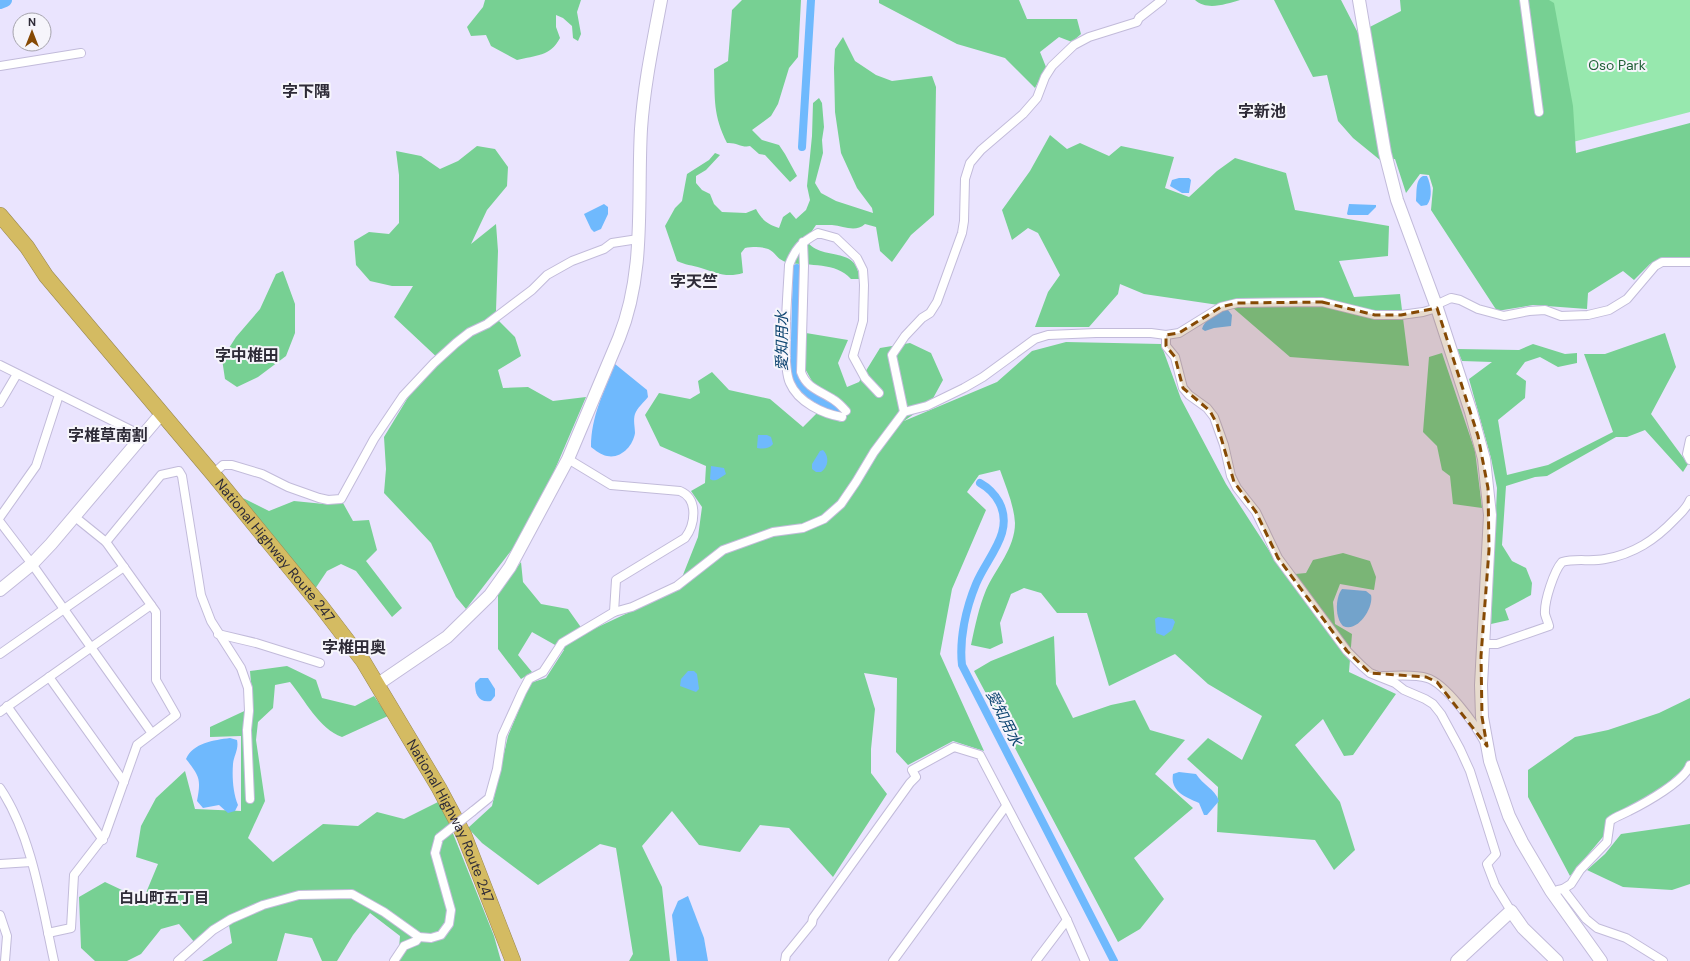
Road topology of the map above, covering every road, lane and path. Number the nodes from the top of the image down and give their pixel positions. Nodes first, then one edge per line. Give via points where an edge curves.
1 (661, 0) edge
2 (1162, 0) edge
3 (1359, 0) edge
4 (1524, 0) edge
5 (81, 53) dead end
6 (0, 66) edge
7 (1539, 112) dead end
8 (0, 215) edge
9 (0, 231) edge
10 (638, 239) junction
11 (803, 242) junction
12 (1690, 262) edge
13 (46, 276) junction
14 (1437, 308) junction
15 (1166, 335) junction
16 (0, 365) edge
17 (17, 374) junction
18 (879, 393) dead end
19 (59, 395) junction
20 (0, 403) edge
21 (904, 412) junction
22 (162, 413) junction
23 (141, 435) junction
24 (1690, 440) edge
25 (568, 459) junction
26 (1690, 460) edge
27 (213, 474) junction
28 (1690, 500) edge
29 (75, 517) junction
30 (0, 518) edge
31 (0, 522) edge
32 (106, 542) junction
33 (32, 564) junction
34 (124, 567) junction
35 (0, 590) edge
36 (151, 605) junction
37 (64, 609) junction
38 (614, 612) junction
39 (218, 634) junction
40 (1482, 644) junction
41 (91, 647) junction
42 (0, 654) edge
43 (320, 663) dead end
44 (1379, 676) junction
45 (49, 677) junction
46 (378, 684) junction
47 (7, 706) junction
48 (0, 712) edge
49 (151, 732) junction
50 (1487, 746) junction
51 (1690, 765) edge
52 (124, 782) junction
53 (0, 788) edge
54 (250, 799) dead end
55 (1006, 806) junction
56 (103, 840) junction
57 (31, 862) junction
58 (0, 864) edge
59 (1557, 890) junction
60 (1510, 911) junction
61 (0, 915) edge
62 (1067, 920) junction
63 (48, 933) junction
64 (419, 937) junction
65 (5, 961) edge
66 (54, 961) edge
67 (178, 961) edge
68 (394, 961) edge
69 (513, 961) edge
70 (785, 961) edge
71 (893, 961) edge
72 (1036, 961) edge
73 (1086, 961) edge
74 (1457, 961) edge
75 (1556, 961) edge
76 (1601, 961) edge
77 (1664, 961) edge

1 - 10 street via 643,100
2 - 21 street via 1137,22 1089,37 1074,45 1052,66 1037,98 1023,114 981,150 970,163 964,189 962,233 937,302 930,313 905,336 892,355
3 - 14 street via 1382,138 1395,193
4 - 7 street
5 - 6 street
8 - 13 highway, National Highway Route 247 via 27,247
9 - 13 highway, National Highway Route 247 via 19,253
10 - 25 street via 637,270 627,318
10 - 27 street via 612,243 547,275 532,290 487,324 470,332 456,343 402,396 341,498 319,498 262,474 232,465 223,466
11 - 11 street via 801,372 807,383 835,400 844,414 832,415 807,403 796,393 787,375 789,265
11 - 18 street via 818,234 836,238 857,258 863,270 864,303 860,336 853,356 865,378
12 - 14 street via 1662,262 1655,266 1627,299 1609,310 1588,315 1561,316 1545,310 1504,316 1451,298 1440,303
13 - 22 highway, National Highway Route 247
14 - 15 street via 1401,315 1375,315 1322,302 1237,303 1221,307 1179,333
14 - 40 street via 1478,436 1488,488 1489,550
15 - 21 street via 1096,333 1036,339 964,388 927,406
15 - 44 street via 1166,346 1175,357 1183,388 1214,417 1231,476 1256,512 1278,558 1347,651 1370,673
16 - 17 street
17 - 19 street
17 - 20 street
19 - 23 street
19 - 30 street via 36,466
21 - 38 street via 871,455 841,504 824,519 803,528 774,532 723,550 677,586 632,607
22 - 23 street
22 - 27 highway, National Highway Route 247
23 - 29 street
24 - 26 street via 1687,454
25 - 38 street via 611,485 680,491 687,494 693,505 691,530 685,538 616,580
25 - 46 street via 510,567 490,595 447,637
27 - 46 highway, National Highway Route 247 via 344,636
28 - 40 street via 1688,506 1662,532 1634,551 1604,560 1562,562 1554,575 1547,600 1545,613 1549,626 1498,644
29 - 32 street
29 - 33 street
31 - 33 street
32 - 34 street
32 - 39 street via 161,475 179,471 182,476 199,587
33 - 35 street
33 - 37 street
34 - 36 street
34 - 37 street
36 - 41 street
36 - 49 street via 156,612 156,680 176,715
37 - 41 street
37 - 42 street
38 - 64 street, bridge via 562,643 543,672 529,679 513,708 502,736 489,798 439,838 435,853 449,899 451,917 446,930 441,935 431,938
39 - 43 street
39 - 54 street via 238,663 248,688
40 - 50 street via 1481,691
41 - 45 street
41 - 49 street
44 - 50 street via 1426,677 1437,682 1481,735
44 - 60 street via 1425,699 1441,714 1470,771 1496,854 1487,864 1495,885
45 - 47 street
45 - 52 street
46 - 69 highway, National Highway Route 247 via 464,835
47 - 48 street
47 - 56 street
49 - 52 street via 136,745
50 - 59 street via 1509,816 1522,842
51 - 59 street via 1677,781 1610,821 1607,842 1580,870 1571,884
52 - 56 street
53 - 57 street via 17,818
55 - 62 street
55 - 70 street via 980,755 954,747 912,770 916,777 813,918 812,924 786,955
55 - 71 street
56 - 63 street via 74,875 71,928
57 - 58 street
57 - 63 street
59 - 76 street
59 - 77 street via 1597,928 1626,938
60 - 74 street
60 - 75 street via 1522,928
61 - 65 street via 7,936
62 - 72 street
62 - 73 street
63 - 66 street
64 - 67 street via 373,905 352,894 299,895 270,903 231,919 213,930
64 - 68 street via 404,946

